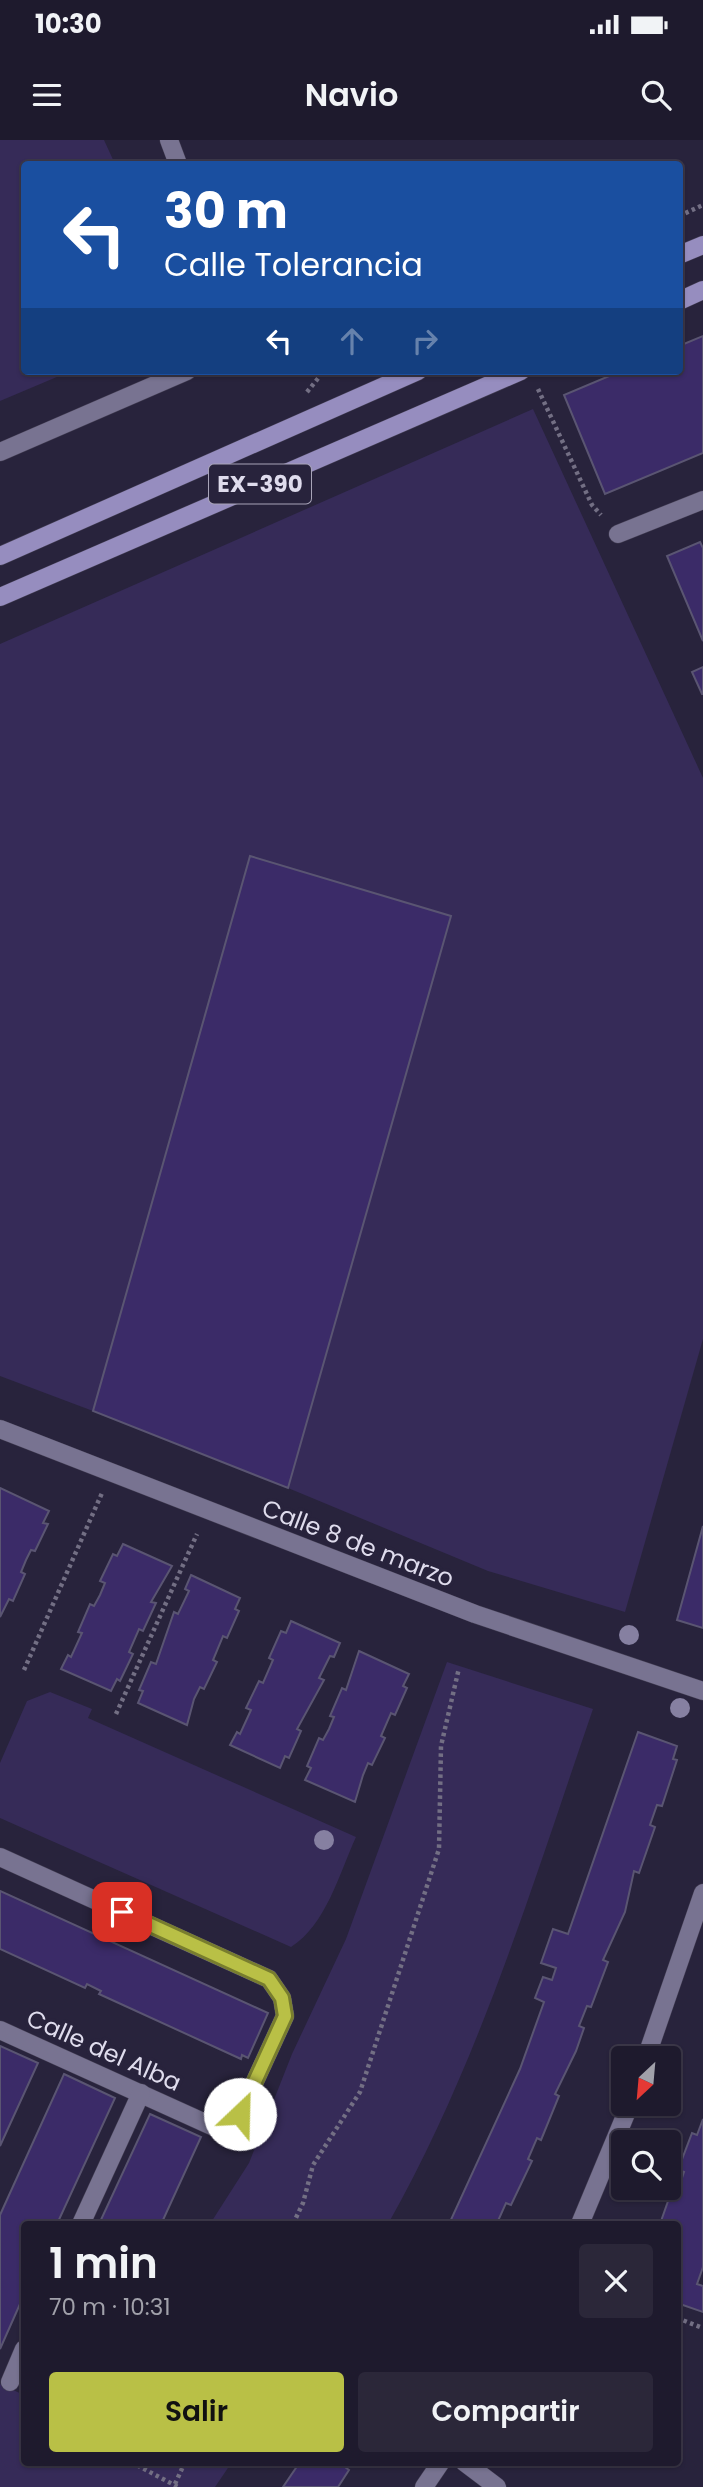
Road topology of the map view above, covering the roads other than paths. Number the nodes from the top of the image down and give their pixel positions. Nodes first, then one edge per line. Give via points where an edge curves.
1 (169, 140) edge
2 (177, 161) edge
3 (703, 245) edge
4 (683, 254) edge
5 (703, 290) edge
6 (683, 299) edge
7 (178, 375) edge
8 (409, 375) edge
9 (512, 375) edge
10 (0, 452) edge
11 (703, 500) edge
12 (618, 534) road end
13 (0, 556) edge
14 (0, 597) edge
15 (0, 1429) edge
16 (703, 1691) edge
17 (0, 1857) edge
18 (703, 1893) edge
19 (0, 2030) edge
20 (650, 2046) edge
21 (141, 2093) junction
22 (625, 2116) edge
23 (82, 2221) edge
24 (581, 2221) edge
25 (21, 2356) edge
26 (10, 2382) dead end
27 (438, 2466) edge
28 (469, 2466) edge
29 (424, 2487) edge
30 (496, 2487) edge

1 - 2 street
3 - 4 main road
5 - 6 main road
7 - 10 street
8 - 13 main road, EX-390
9 - 14 main road, EX-390
11 - 12 street
15 - 16 street, Calle 8 de marzo via 475,1614
17 - 21 street, Calle del Alba via 269,1979 282,1998 285,2016 240,2114 230,2126 214,2127
18 - 20 street
19 - 21 street, Calle del Alba
21 - 23 street
22 - 24 street
25 - 26 street
27 - 29 street
28 - 30 street

